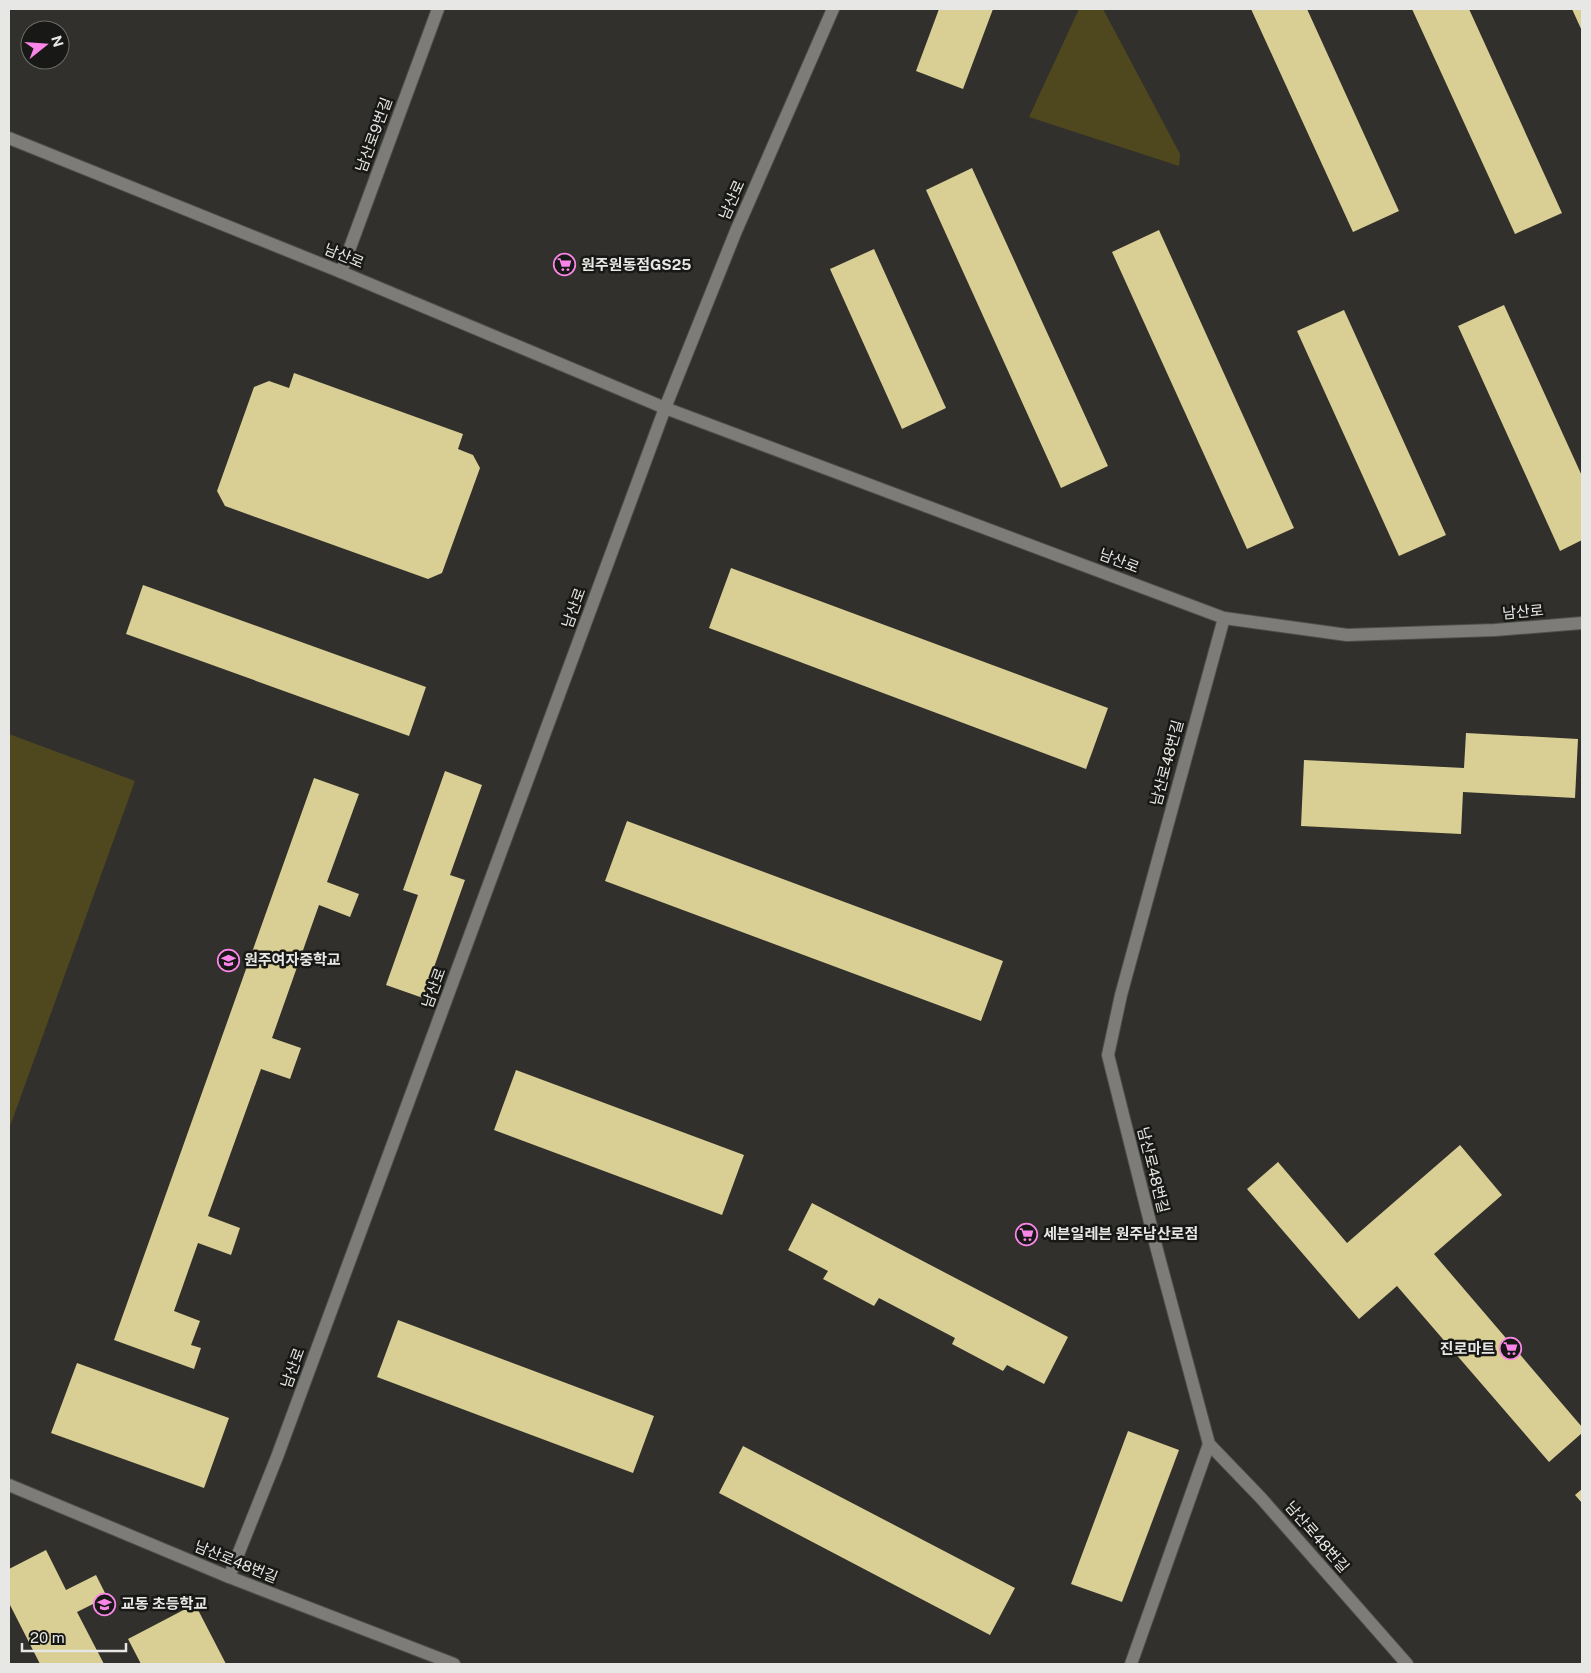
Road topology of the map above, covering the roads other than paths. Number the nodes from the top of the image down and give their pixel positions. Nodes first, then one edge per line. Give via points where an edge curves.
1 (438, 9) edge
2 (833, 9) edge
3 (9, 138) edge
4 (341, 272) junction
5 (666, 408) junction
6 (1224, 618) junction
7 (1582, 623) edge
8 (1210, 1444) junction
9 (9, 1485) edge
10 (229, 1577) junction
11 (454, 1664) edge
12 (1131, 1664) edge
13 (1407, 1664) edge

1 - 4 street, 남산로9번길
2 - 5 street, 남산로 via 736,231
3 - 4 street, 남산로
4 - 5 street, 남산로
5 - 6 street, 남산로
5 - 10 street, 남산로 via 278,1457
6 - 7 street, 남산로 via 1347,635 1495,630
6 - 8 street, 남산로48번길 via 1121,995 1108,1055
8 - 12 street
8 - 13 street, 남산로48번길
9 - 10 street, 남산로48번길
10 - 11 street, 남산로48번길

